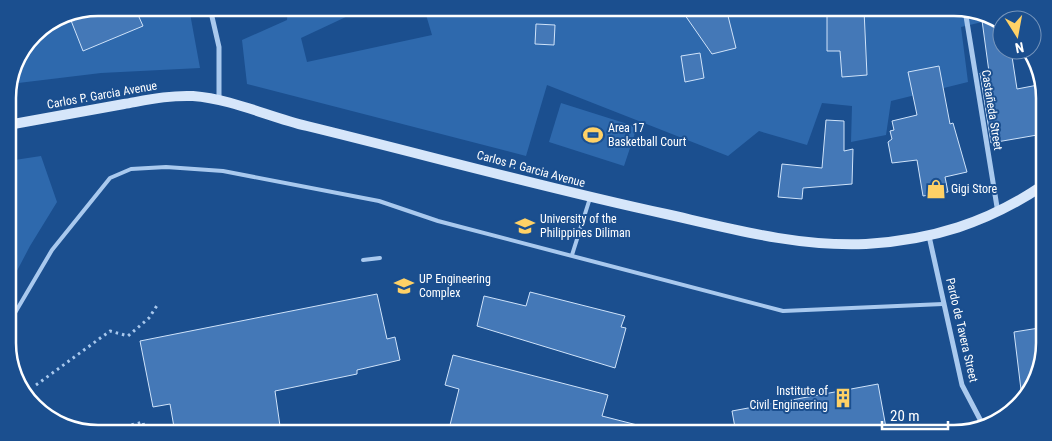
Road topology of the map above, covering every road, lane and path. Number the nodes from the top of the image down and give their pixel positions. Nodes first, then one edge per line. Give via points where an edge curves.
1 (214, 16) edge
2 (966, 18) edge
3 (219, 100) junction
4 (16, 123) edge
5 (1036, 190) edge
6 (590, 198) junction
7 (998, 213) junction
8 (929, 236) junction
9 (572, 255) junction
10 (380, 258) dead end
11 (363, 260) dead end
12 (158, 304) dead end
13 (943, 304) junction
14 (16, 311) edge
15 (36, 385) dead end
16 (980, 420) edge
17 (132, 425) edge
18 (144, 425) edge

1 - 3 street via 220,47
2 - 7 street, Castañeda Street
3 - 4 main road, Carlos P. Garcia Avenue via 162,96
3 - 6 main road, Carlos P. Garcia Avenue
5 - 7 main road, Carlos P. Garcia Avenue
6 - 8 main road, Carlos P. Garcia Avenue via 768,237 820,244 866,244
6 - 9 lane
7 - 8 main road, Carlos P. Garcia Avenue
8 - 13 street, Pardo de Tavera Street
9 - 13 lane via 783,311
9 - 14 lane via 438,221 379,201 223,171 166,166 131,168 110,178 52,250
10 - 11 lane
12 - 15 path via 149,318 128,336 110,331
13 - 16 street, Pardo de Tavera Street via 962,384
17 - 18 path via 143,422

